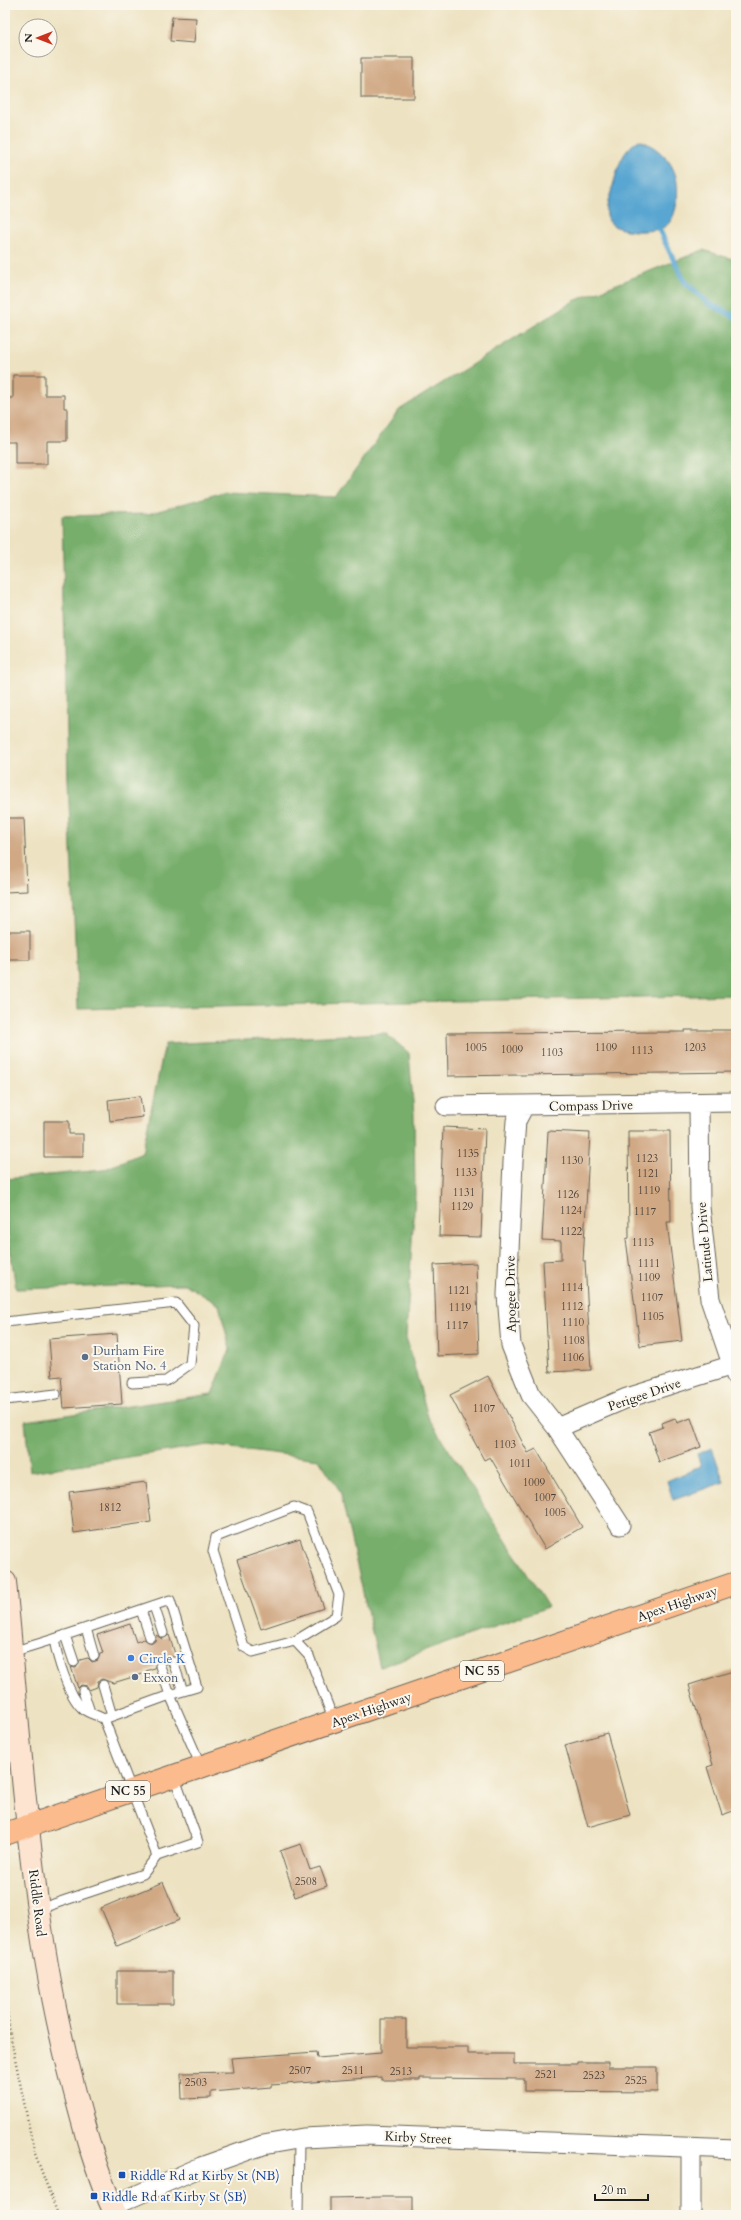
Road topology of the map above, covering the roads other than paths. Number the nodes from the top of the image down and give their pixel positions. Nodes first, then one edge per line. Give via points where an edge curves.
1 (736, 1102) edge
2 (699, 1103) junction
3 (446, 1106) dead end
4 (524, 1106) junction
5 (5, 1322) edge
6 (734, 1371) edge
7 (132, 1383) dead end
8 (56, 1394) dead end
9 (5, 1400) edge
10 (557, 1428) junction
11 (620, 1525) dead end
12 (5, 1582) edge
13 (736, 1583) edge
14 (154, 1606) junction
15 (140, 1610) junction
16 (86, 1628) junction
17 (162, 1633) dead end
18 (65, 1635) junction
19 (150, 1637) dead end
20 (54, 1639) junction
21 (295, 1641) junction
22 (12, 1652) junction
23 (94, 1656) dead end
24 (74, 1662) dead end
25 (173, 1662) dead end
26 (160, 1666) dead end
27 (103, 1685) dead end
28 (83, 1691) dead end
29 (183, 1691) junction
30 (170, 1695) junction
31 (90, 1712) junction
32 (108, 1717) junction
33 (334, 1721) junction
34 (201, 1766) junction
35 (174, 1775) junction
36 (131, 1790) junction
37 (29, 1826) junction
38 (5, 1834) edge
39 (157, 1856) junction
40 (39, 1909) junction
41 (299, 2138) junction
42 (691, 2148) junction
43 (736, 2149) edge
44 (114, 2210) edge
45 (298, 2215) edge
46 (691, 2215) edge

1 - 2 street, Compass Drive
2 - 4 street, Compass Drive
2 - 6 street, Latitude Drive via 700,1207 710,1299
3 - 4 street, Compass Drive
4 - 10 street, Apogee Drive via 516,1121 513,1162 507,1295 511,1345 531,1395
5 - 7 lane via 176,1303 194,1326 190,1364 166,1381
6 - 10 street, Perigee Drive via 627,1398
8 - 9 lane
10 - 11 street, Apogee Drive
12 - 22 main road, Riddle Road
13 - 33 main road, Apex Highway / NC 55
14 - 15 lane
14 - 17 lane
14 - 29 lane via 170,1600 197,1687
15 - 16 lane
15 - 19 lane
16 - 18 lane
16 - 23 lane
18 - 20 lane
18 - 24 lane
20 - 22 lane
20 - 31 lane via 56,1654 74,1700
21 - 21 lane via 253,1652 244,1647 213,1551 216,1537 294,1506 307,1512 339,1595 336,1616
21 - 33 lane via 309,1656
22 - 37 main road, Riddle Road
25 - 29 lane
26 - 30 lane
27 - 32 lane
28 - 31 lane
29 - 30 lane
30 - 32 lane
30 - 34 lane
31 - 32 lane
32 - 36 lane
33 - 34 main road, Apex Highway / NC 55
34 - 35 main road, Apex Highway / NC 55
35 - 36 main road, Apex Highway / NC 55
35 - 39 lane via 198,1842
36 - 37 main road, Apex Highway / NC 55
36 - 39 lane
37 - 38 main road, Apex Highway / NC 55
37 - 40 main road, Riddle Road
39 - 40 lane via 143,1874
40 - 44 main road, Riddle Road via 50,1988 59,2030 85,2132
41 - 42 street, Kirby Street via 367,2135
41 - 44 street, Kirby Street via 263,2145 201,2167
41 - 45 lane
42 - 43 street, Kirby Street
42 - 46 street

